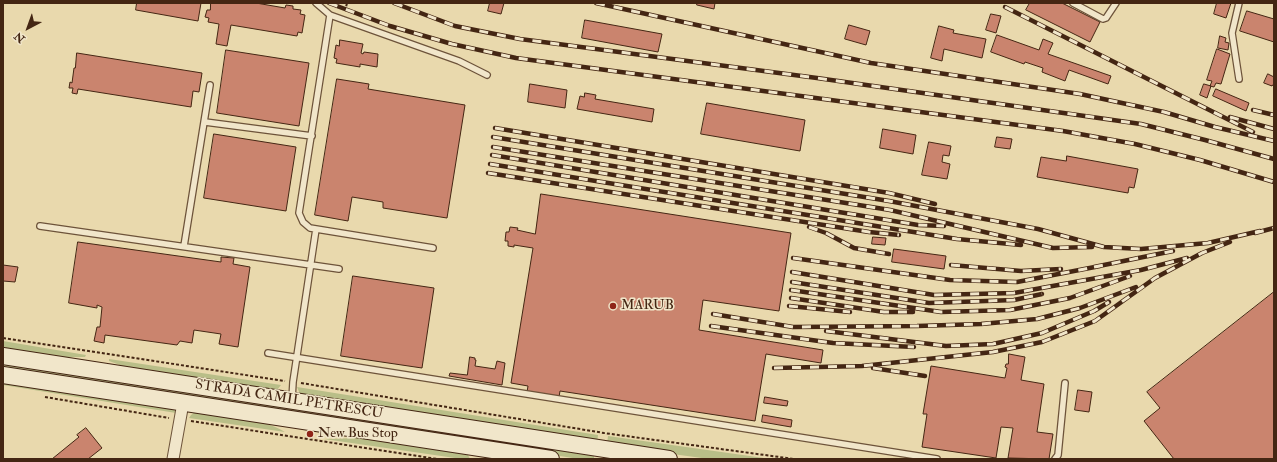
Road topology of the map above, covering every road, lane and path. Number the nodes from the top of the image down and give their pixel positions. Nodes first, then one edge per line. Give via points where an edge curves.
1 (316, 3) edge
2 (1073, 3) edge
3 (1116, 3) edge
4 (1239, 3) edge
5 (330, 15) junction
6 (487, 75) dead end
7 (1240, 79) dead end
8 (210, 85) dead end
9 (205, 122) junction
10 (312, 136) junction
11 (40, 226) dead end
12 (316, 229) junction
13 (184, 246) junction
14 (433, 248) dead end
15 (311, 265) junction
16 (339, 269) dead end
17 (3, 338) edge
18 (268, 353) dead end
19 (3, 356) edge
20 (297, 357) junction
21 (3, 375) edge
22 (293, 382) junction
23 (1065, 383) dead end
24 (42, 396) dead end
25 (292, 401) junction
26 (183, 403) junction
27 (180, 420) junction
28 (173, 459) edge
29 (437, 459) edge
30 (551, 459) edge
31 (669, 459) edge
32 (794, 459) edge
33 (937, 459) edge
34 (1055, 459) edge

1 - 5 lane
2 - 3 lane via 1103,19
4 - 7 lane via 1232,33
5 - 6 lane via 459,61
5 - 10 lane
8 - 9 lane
9 - 10 lane
9 - 13 lane
10 - 12 lane via 299,213 303,222
11 - 13 lane
12 - 14 lane
12 - 15 lane
13 - 15 lane
15 - 16 lane
15 - 20 lane
17 - 22 path
18 - 20 lane
19 - 25 street, STRADA CAMIL PETRESCU
20 - 22 lane
20 - 33 lane
21 - 26 street, STRADA CAMIL PETRESCU
22 - 25 lane
22 - 32 path via 604,433
23 - 34 lane via 1058,455
24 - 27 path
25 - 31 street, STRADA CAMIL PETRESCU
26 - 27 street
26 - 30 street, STRADA CAMIL PETRESCU via 479,451
27 - 28 street
27 - 29 path

